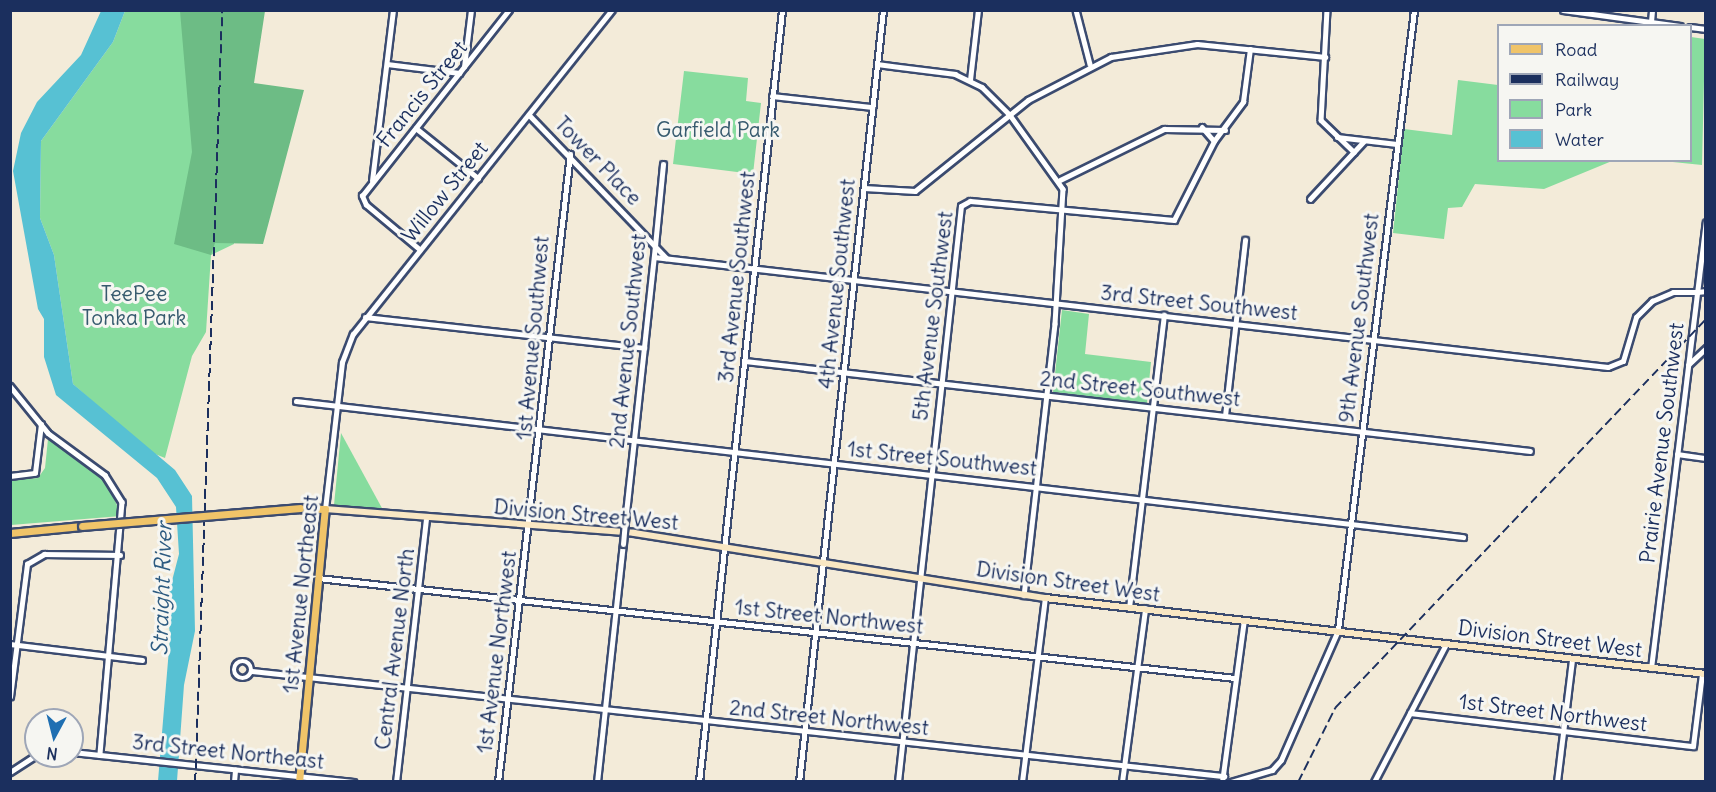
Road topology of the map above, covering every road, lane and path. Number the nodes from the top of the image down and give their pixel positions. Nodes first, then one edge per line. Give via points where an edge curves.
1 (393, 10) edge
2 (471, 10) edge
3 (509, 10) edge
4 (612, 10) edge
5 (782, 10) edge
6 (883, 10) edge
7 (978, 10) edge
8 (1076, 10) edge
9 (1327, 10) edge
10 (1414, 10) edge
11 (1563, 10) edge
12 (1653, 10) edge
13 (1575, 11) edge
14 (1651, 22) junction
15 (1666, 24) edge
16 (1250, 49) junction
17 (1325, 57) junction
18 (387, 64) junction
19 (877, 64) junction
20 (1090, 64) junction
21 (464, 67) junction
22 (459, 74) junction
23 (970, 80) junction
24 (772, 96) junction
25 (872, 107) junction
26 (529, 115) junction
27 (1010, 115) junction
28 (1202, 127) junction
29 (416, 128) junction
30 (1225, 130) junction
31 (1337, 137) junction
32 (1214, 141) junction
33 (1364, 141) junction
34 (1397, 144) junction
35 (1353, 152) junction
36 (570, 154) junction
37 (663, 164) dead end
38 (478, 178) junction
39 (1060, 180) junction
40 (372, 182) junction
41 (864, 188) junction
42 (1310, 199) dead end
43 (1065, 211) junction
44 (1706, 222) edge
45 (1245, 240) dead end
46 (655, 246) junction
47 (420, 250) junction
48 (654, 257) junction
49 (666, 258) junction
50 (755, 269) junction
51 (853, 281) junction
52 (1706, 291) edge
53 (951, 292) junction
54 (1697, 292) junction
55 (1057, 304) junction
56 (1164, 315) junction
57 (365, 317) junction
58 (1237, 324) junction
59 (549, 337) junction
60 (1373, 339) junction
61 (644, 348) junction
62 (1706, 348) edge
63 (745, 361) junction
64 (1688, 365) junction
65 (845, 373) junction
66 (941, 384) junction
67 (10, 386) edge
68 (1046, 395) junction
69 (296, 400) dead end
70 (1153, 408) junction
71 (338, 409) junction
72 (1225, 416) junction
73 (41, 424) junction
74 (542, 429) junction
75 (1361, 431) junction
76 (635, 441) junction
77 (1530, 451) dead end
78 (734, 452) junction
79 (1677, 454) junction
80 (1706, 458) edge
81 (835, 464) junction
82 (931, 475) junction
83 (10, 476) edge
84 (1037, 487) junction
85 (1144, 499) junction
86 (325, 509) junction
87 (426, 520) junction
88 (1350, 523) junction
89 (529, 526) junction
90 (10, 533) edge
91 (1463, 537) dead end
92 (723, 546) junction
93 (120, 555) junction
94 (825, 562) junction
95 (920, 577) junction
96 (318, 578) junction
97 (419, 589) junction
98 (1024, 595) junction
99 (1045, 598) junction
100 (517, 601) junction
101 (1129, 608) junction
102 (1145, 609) junction
103 (615, 610) junction
104 (1244, 620) junction
105 (717, 622) junction
106 (1338, 630) junction
107 (816, 632) junction
108 (912, 643) junction
109 (10, 644) edge
110 (1446, 644) junction
111 (17, 645) junction
112 (109, 656) junction
113 (1038, 657) junction
114 (1572, 659) junction
115 (142, 660) dead end
116 (1137, 667) junction
117 (1651, 668) junction
118 (252, 671) junction
119 (1704, 674) edge
120 (310, 677) junction
121 (1236, 678) junction
122 (408, 688) junction
123 (10, 697) edge
124 (507, 700) junction
125 (605, 711) junction
126 (1410, 712) junction
127 (706, 722) junction
128 (805, 731) junction
129 (1563, 732) junction
130 (902, 742) junction
131 (84, 753) edge
132 (1025, 753) junction
133 (100, 755) junction
134 (24, 763) edge
135 (1124, 764) junction
136 (235, 770) junction
137 (10, 772) edge
138 (1248, 775) junction
139 (299, 779) edge
140 (1223, 779) edge
141 (234, 782) edge
142 (353, 782) edge
143 (396, 782) edge
144 (498, 782) edge
145 (597, 782) edge
146 (699, 782) edge
147 (799, 782) edge
148 (898, 782) edge
149 (1022, 782) edge
150 (1122, 782) edge
151 (1232, 782) edge
152 (1374, 782) edge
153 (1557, 782) edge

1 - 18 street
2 - 21 street
3 - 21 street, Francis Street
4 - 26 street, Willow Street
5 - 24 street, 3rd Avenue Southwest
6 - 19 street, 4th Avenue Southwest
7 - 23 street
8 - 20 street
9 - 17 street
10 - 34 street, 9th Avenue Southwest
11 - 13 street
12 - 14 street
13 - 14 street
14 - 15 street
16 - 17 street
16 - 20 street via 1176,44
16 - 30 street via 1243,102
17 - 31 street via 1321,120
18 - 22 street
18 - 40 street
19 - 23 street
19 - 25 street, 4th Avenue Southwest
20 - 27 street
21 - 22 street, Francis Street
22 - 29 street, Francis Street
23 - 27 street
24 - 25 street
24 - 50 street, 3rd Avenue Southwest
25 - 41 street, 4th Avenue Southwest
26 - 36 street, Tower Place
26 - 38 street, Willow Street
27 - 39 street
27 - 41 street via 915,191
28 - 30 street
28 - 32 street
28 - 39 street via 1164,129
29 - 38 street
29 - 40 street, Francis Street
30 - 32 street
31 - 33 street
31 - 35 street
32 - 43 street via 1174,220
33 - 34 street
33 - 35 street
34 - 60 street, 9th Avenue Southwest
35 - 42 street
36 - 46 street, Tower Place
36 - 59 street, 1st Avenue Southwest
37 - 46 street, 2nd Avenue Southwest
38 - 47 street, Willow Street
39 - 43 street
40 - 47 street, Francis Street via 362,199
41 - 51 street, 4th Avenue Southwest
43 - 53 street, 5th Avenue Southwest via 963,203
43 - 55 street
44 - 54 street, Prairie Avenue Southwest
45 - 58 street
46 - 48 street, 2nd Avenue Southwest
46 - 49 street, Tower Place
47 - 57 street, Willow Street
48 - 49 street, 3rd Street Southwest
48 - 61 street, 2nd Avenue Southwest
49 - 50 street, 3rd Street Southwest
50 - 51 street, 3rd Street Southwest
50 - 63 street, 3rd Avenue Southwest
51 - 53 street, 3rd Street Southwest
51 - 65 street, 4th Avenue Southwest
52 - 54 street
53 - 55 street, 3rd Street Southwest
53 - 66 street, 5th Avenue Southwest
54 - 60 street, 3rd Street Southwest via 1673,292 1643,308 1632,328 1626,356 1614,367
54 - 64 street, Prairie Avenue Southwest
55 - 56 street, 3rd Street Southwest
55 - 68 street
56 - 58 street, 3rd Street Southwest
56 - 70 street
57 - 59 street
57 - 71 street, Willow Street via 344,352
58 - 60 street, 3rd Street Southwest
58 - 72 street
59 - 61 street
59 - 74 street, 1st Avenue Southwest
60 - 75 street, 9th Avenue Southwest
61 - 76 street, 2nd Avenue Southwest
62 - 64 street
63 - 65 street, 2nd Street Southwest
63 - 78 street, 3rd Avenue Southwest
64 - 79 street, Prairie Avenue Southwest
65 - 66 street, 2nd Street Southwest
65 - 81 street, 4th Avenue Southwest
66 - 68 street, 2nd Street Southwest
66 - 82 street, 5th Avenue Southwest
67 - 73 street
68 - 70 street, 2nd Street Southwest
68 - 84 street
69 - 71 street, 1st Street Southwest
70 - 72 street, 2nd Street Southwest
70 - 85 street
71 - 74 street, 1st Street Southwest
71 - 86 street, 1st Avenue Northeast
72 - 75 street, 2nd Street Southwest
73 - 83 street via 33,476
73 - 93 street via 105,475 120,495 125,517
74 - 76 street, 1st Street Southwest
74 - 89 street, 1st Avenue Southwest
75 - 77 street, 2nd Street Southwest
75 - 88 street, 9th Avenue Southwest
76 - 78 street, 1st Street Southwest
76 - 103 street, 2nd Avenue Southwest, bridge
78 - 81 street, 1st Street Southwest
78 - 92 street, 3rd Avenue Southwest
79 - 80 street
79 - 117 street, Prairie Avenue Southwest
81 - 82 street, 1st Street Southwest
81 - 94 street, 4th Avenue Southwest
82 - 84 street, 1st Street Southwest
82 - 95 street, 5th Avenue Southwest
84 - 85 street, 1st Street Southwest
84 - 98 street
85 - 88 street, 1st Street Southwest
85 - 101 street
86 - 87 main road, Division Street West
86 - 90 main road, bridge
86 - 96 main road, 1st Avenue Northeast
87 - 89 main road, Division Street West
87 - 97 street, Central Avenue North
88 - 91 street, 1st Street Southwest
88 - 106 street, 9th Avenue Southwest
89 - 92 main road, Division Street West
89 - 100 street, 1st Avenue Northwest
92 - 94 main road, Division Street West
92 - 105 street, 3rd Avenue Southwest
93 - 111 street via 44,554 31,560 23,575
93 - 112 street
94 - 95 main road, Division Street West
94 - 107 street, 4th Avenue Southwest
95 - 98 main road, Division Street West
95 - 108 street, 5th Avenue Southwest
96 - 97 street, 1st Street Northwest
96 - 120 main road, 1st Avenue Northeast
97 - 100 street, 1st Street Northwest
97 - 122 street, Central Avenue North
98 - 99 main road, Division Street West
99 - 101 main road, Division Street West
99 - 113 street
100 - 103 street, 1st Street Northwest
100 - 124 street, 1st Avenue Northwest
101 - 102 main road, Division Street West
102 - 104 main road, Division Street West
102 - 116 street
103 - 105 street, 1st Street Northwest
103 - 125 street, 2nd Avenue Southwest
104 - 106 main road, Division Street West
104 - 121 street
105 - 107 street, 1st Street Northwest
105 - 127 street, 3rd Avenue Southwest
106 - 110 main road, Division Street West
106 - 138 street, 9th Avenue Southwest via 1281,760 1272,770
107 - 108 street, 1st Street Northwest
107 - 128 street, 4th Avenue Southwest
108 - 113 street, 1st Street Northwest
108 - 130 street, 5th Avenue Southwest
109 - 111 street
110 - 114 main road, Division Street West
110 - 126 street
111 - 112 street
111 - 123 street
112 - 115 street
112 - 133 street
113 - 116 street, 1st Street Northwest
113 - 132 street
114 - 117 main road, Division Street West
114 - 129 street
116 - 121 street, 1st Street Northwest
116 - 135 street
117 - 119 main road, Division Street West
118 - 118 street via 242,660 233,669 242,679
118 - 120 street, 2nd Street Northwest
119 - 129 street, 1st Street Northwest via 1693,746
120 - 122 street, 2nd Street Northwest
120 - 139 main road, 1st Avenue Northeast
121 - 140 street
122 - 124 street, 2nd Street Northwest
122 - 143 street, Central Avenue North
124 - 125 street, 2nd Street Northwest
124 - 144 street, 1st Avenue Northwest
125 - 127 street, 2nd Street Northwest
125 - 145 street, 2nd Avenue Southwest
126 - 129 street, 1st Street Northwest
126 - 152 street
127 - 128 street, 2nd Street Northwest
127 - 146 street, 3rd Avenue Southwest
128 - 130 street, 2nd Street Northwest
128 - 147 street, 4th Avenue Southwest
129 - 153 street
130 - 132 street, 2nd Street Northwest
130 - 148 street, 5th Avenue Southwest
131 - 133 street, 3rd Street Northeast
132 - 135 street, 2nd Street Northwest
132 - 149 street
133 - 136 street, 3rd Street Northeast
134 - 137 street
135 - 140 street, 2nd Street Northwest
135 - 150 street
136 - 139 street, 3rd Street Northeast
136 - 141 street
138 - 140 street, 2nd Street Northwest
138 - 151 street
139 - 142 street, 3rd Street Northeast

